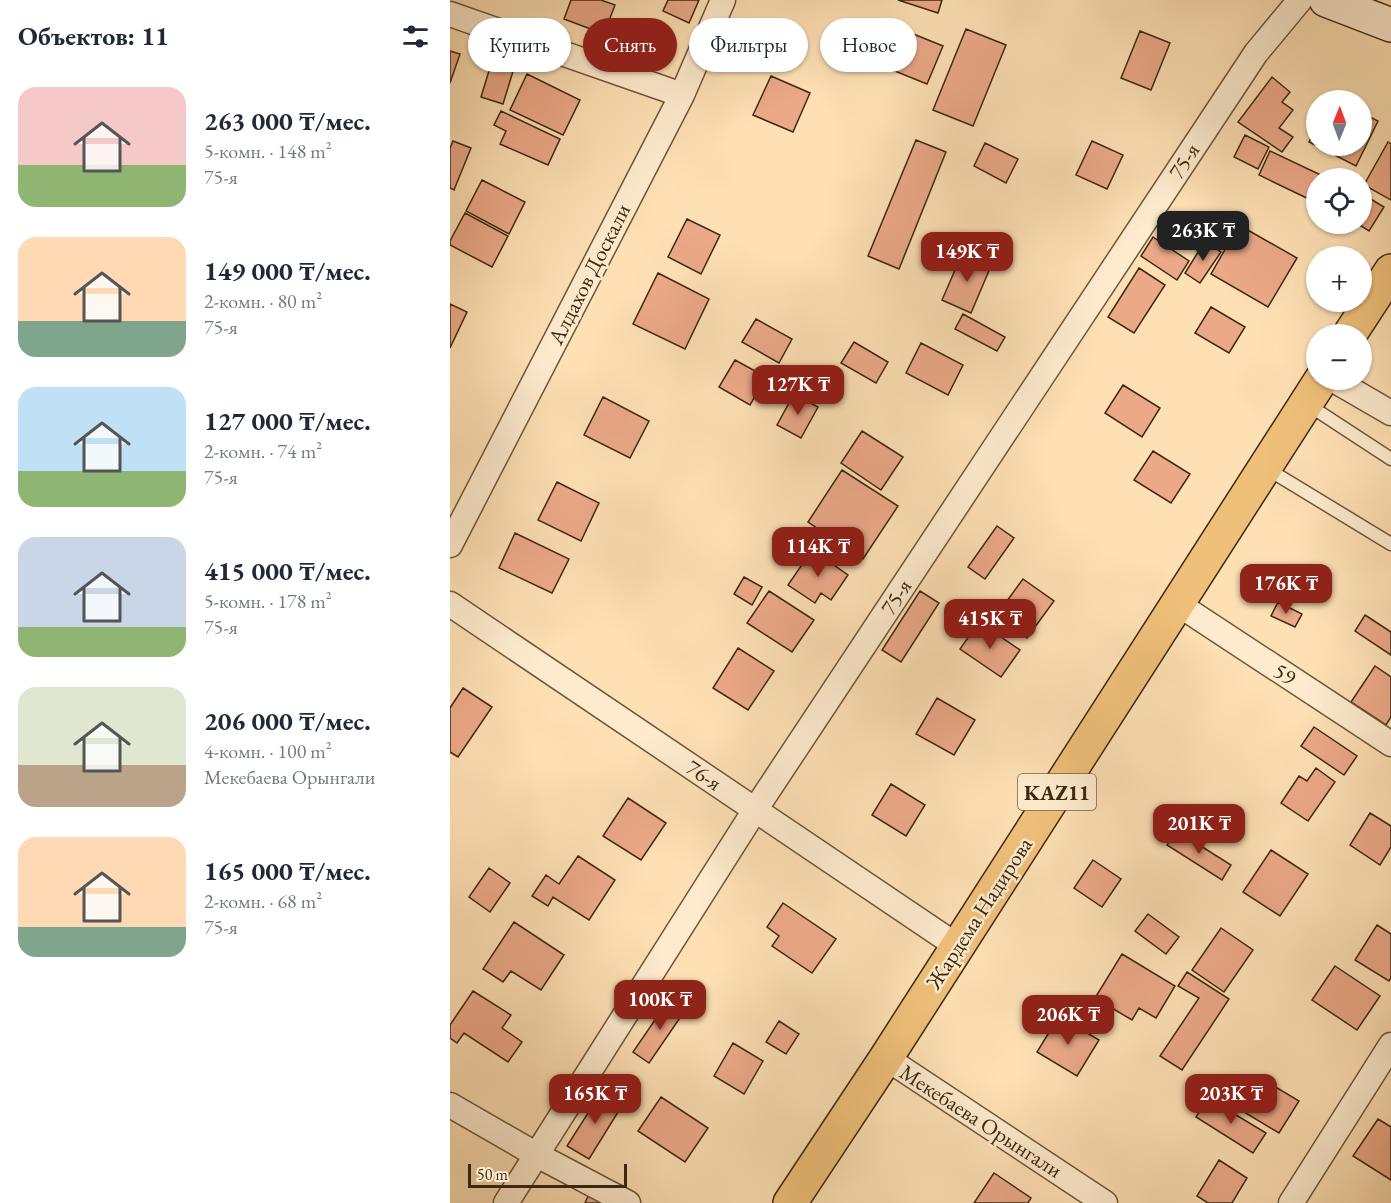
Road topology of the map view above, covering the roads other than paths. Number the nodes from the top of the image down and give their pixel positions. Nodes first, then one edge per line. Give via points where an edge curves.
1 (723, 0) edge
2 (1300, 0) edge
3 (1326, 0) edge
4 (450, 14) edge
5 (1391, 24) edge
6 (682, 95) junction
7 (1391, 271) edge
8 (1357, 324) edge
9 (1351, 390) edge
10 (1314, 391) edge
11 (1391, 413) edge
12 (1391, 459) edge
13 (1265, 468) junction
14 (1391, 544) edge
15 (450, 545) edge
16 (450, 604) edge
17 (1178, 604) junction
18 (1391, 744) edge
19 (755, 810) junction
20 (957, 946) junction
21 (1391, 1046) edge
22 (886, 1058) junction
23 (450, 1105) edge
24 (537, 1155) junction
25 (506, 1203) edge
26 (628, 1203) edge
27 (790, 1203) edge
28 (1106, 1203) edge
29 (1291, 1203) edge

1 - 6 street, Алдахов Доскали
2 - 19 street, 75-я via 1256,52
3 - 5 street
4 - 6 street
6 - 15 street, Алдахов Доскали
7 - 8 highway
9 - 11 street
10 - 12 lane
10 - 13 highway, Жардема Надирова / KAZ11
13 - 14 lane
13 - 17 highway, Жардема Надирова / KAZ11
16 - 19 street, 76-я
17 - 18 street, 59
17 - 20 highway, Жардема Надирова / KAZ11
19 - 20 street, 76-я
19 - 24 street, 75-я
20 - 22 highway, Жардема Надирова / KAZ11
21 - 29 street
22 - 27 highway, Жардема Надирова / KAZ11
22 - 28 street, Мекебаева Орынгали
23 - 24 street
24 - 25 street, 75-я
24 - 26 street

